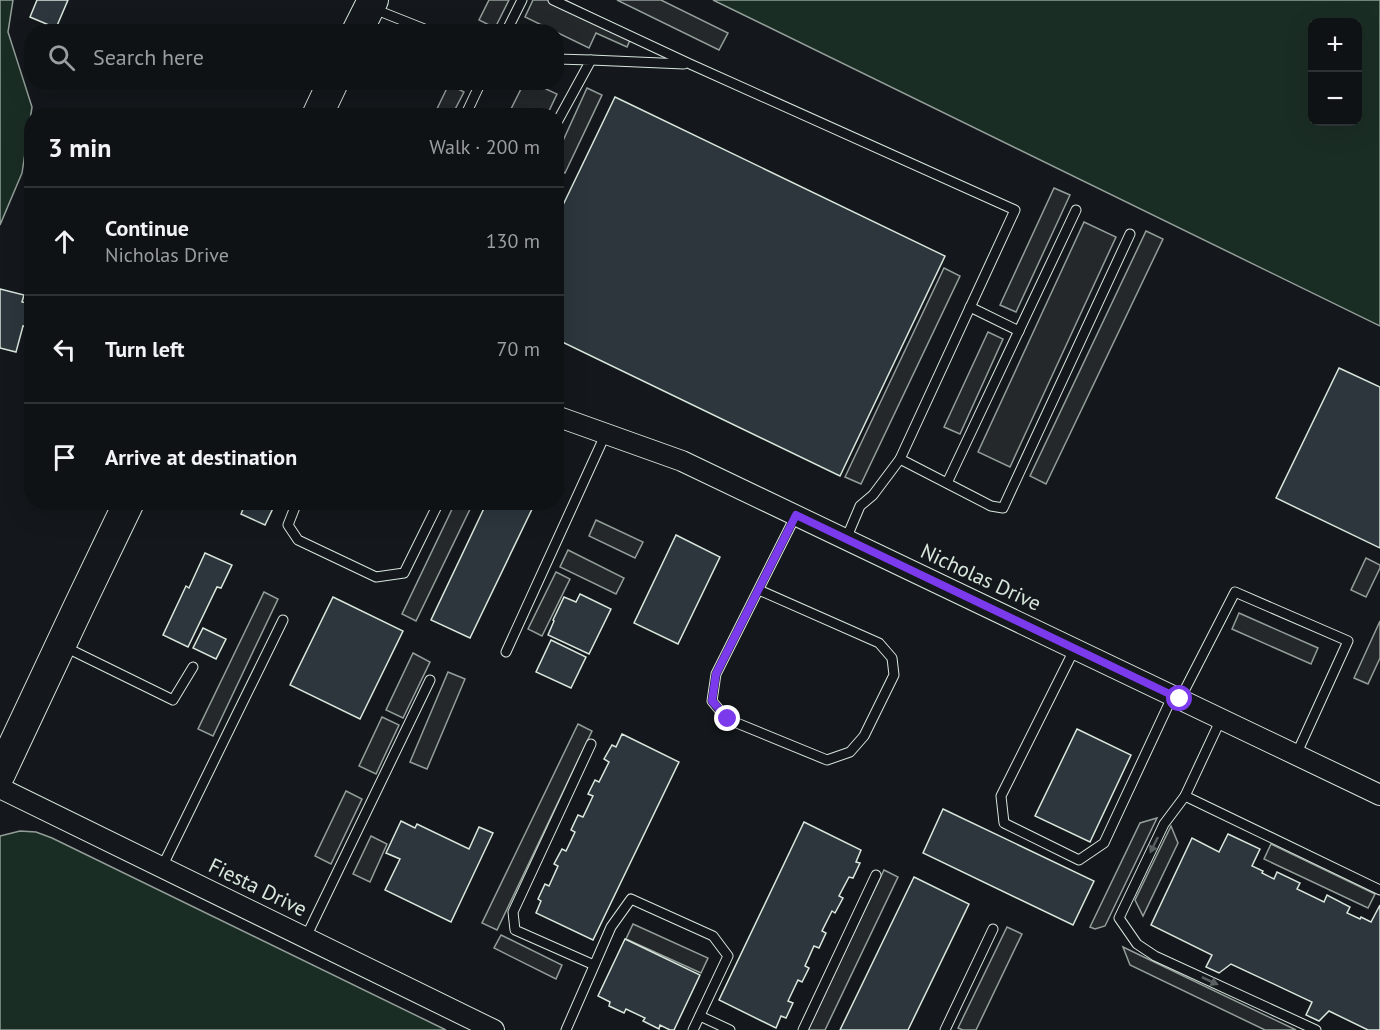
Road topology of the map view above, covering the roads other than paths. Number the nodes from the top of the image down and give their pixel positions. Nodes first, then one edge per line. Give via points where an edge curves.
1 (522, 0) edge
2 (553, 0) edge
3 (366, 13) edge
4 (404, 24) edge
5 (510, 24) edge
6 (564, 59) edge
7 (591, 60) junction
8 (690, 64) junction
9 (329, 90) edge
10 (476, 90) edge
11 (321, 108) edge
12 (469, 108) edge
13 (564, 109) edge
14 (1076, 210) dead end
15 (1130, 234) dead end
16 (970, 307) junction
17 (1019, 330) junction
18 (564, 419) edge
19 (606, 433) junction
20 (900, 459) junction
21 (947, 483) junction
22 (125, 510) edge
23 (294, 510) edge
24 (435, 510) edge
25 (796, 515) junction
26 (846, 539) junction
27 (759, 590) junction
28 (283, 620) dead end
29 (60, 645) junction
30 (1075, 648) junction
31 (506, 652) dead end
32 (193, 667) dead end
33 (430, 680) dead end
34 (1176, 697) junction
35 (1221, 719) junction
36 (591, 744) dead end
37 (1296, 755) junction
38 (0, 774) edge
39 (0, 788) edge
40 (1380, 795) edge
41 (1185, 796) junction
42 (162, 867) junction
43 (876, 875) dead end
44 (1380, 890) edge
45 (993, 929) dead end
46 (306, 938) junction
47 (594, 965) junction
48 (700, 1016) junction
49 (494, 1030) edge
50 (566, 1030) edge
51 (693, 1030) edge
52 (730, 1030) edge
53 (803, 1030) edge
54 (945, 1030) edge
55 (1316, 1030) edge

1 - 5 lane
2 - 8 lane
3 - 4 lane
6 - 7 lane
7 - 8 lane
7 - 13 lane
8 - 16 lane via 1016,210
9 - 11 main road
10 - 12 lane
14 - 17 lane
15 - 21 lane via 1003,508 991,506
16 - 17 lane
16 - 20 lane
17 - 21 lane
18 - 19 street, Nicholas Drive
19 - 25 street, Nicholas Drive via 682,461
19 - 31 lane
20 - 21 lane
20 - 26 lane via 860,506
22 - 29 main road
23 - 24 lane via 288,525 298,540 376,577 405,573
25 - 26 street, Nicholas Drive
25 - 27 lane
26 - 30 street, Nicholas Drive
27 - 27 lane via 716,674 712,701 728,719 827,760 850,753 864,736 894,675 892,657 879,643
28 - 42 lane
29 - 32 lane via 173,700
29 - 38 main road
30 - 34 street, Nicholas Drive
30 - 34 lane via 1001,796 1004,823 1079,860 1104,843
33 - 46 lane
34 - 35 street, Nicholas Drive
34 - 37 lane via 1235,592 1348,641
35 - 37 street, Nicholas Drive
35 - 41 lane
36 - 47 lane via 513,912 515,930
37 - 40 street, Nicholas Drive
39 - 42 street, Fiesta Drive
41 - 44 lane
41 -> 55 lane via 1164,824 1119,918 1137,944 1155,956
42 - 46 street, Fiesta Drive
43 - 53 lane
45 - 54 lane
46 - 49 street, Fiesta Drive
47 - 48 lane via 611,927 631,900 713,936 728,956
47 - 50 lane
48 - 51 lane
48 - 52 lane

